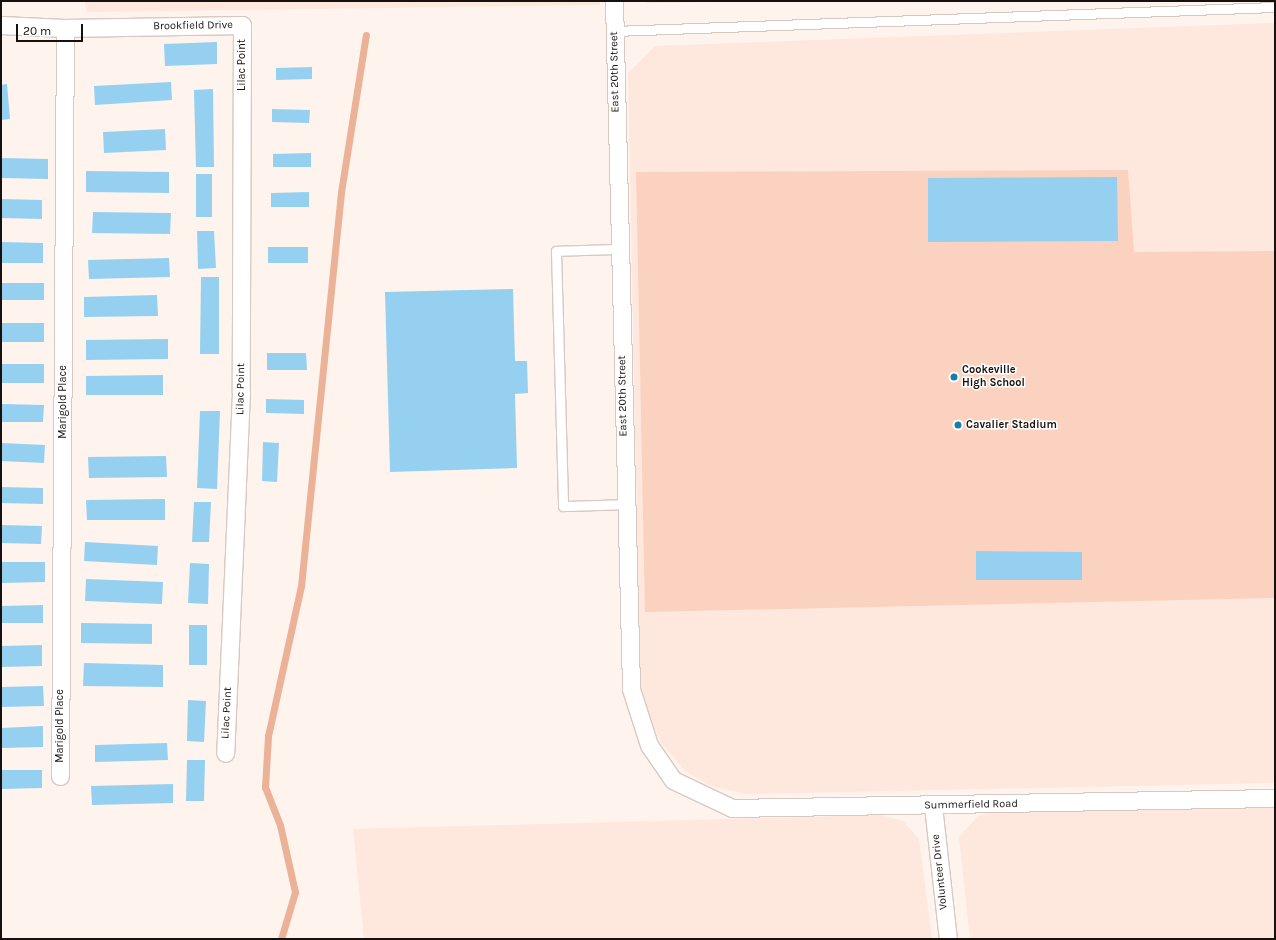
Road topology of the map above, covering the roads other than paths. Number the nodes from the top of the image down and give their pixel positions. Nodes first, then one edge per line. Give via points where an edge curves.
1 (614, 1) edge
2 (1275, 7) edge
3 (1, 25) edge
4 (242, 25) joint
5 (65, 28) junction
6 (614, 31) junction
7 (619, 249) junction
8 (626, 504) junction
9 (225, 753) dead end
10 (60, 776) dead end
11 (673, 780) joint
12 (1275, 798) edge
13 (933, 806) junction
14 (948, 939) edge

1 - 6 street, East 20th Street
2 - 6 lane
3 - 5 street, Brookfield Drive
4 - 5 street, Brookfield Drive
4 - 9 street, Lilac Point via 241,392
5 - 10 street, Marigold Place
6 - 7 street, East 20th Street
7 - 8 street, East 20th Street
7 - 8 lane via 556,250 557,298 563,506
8 - 11 street, East 20th Street via 631,689 649,745
11 - 13 street, Summerfield Road via 732,808
12 - 13 street, Summerfield Road
13 - 14 street, Volunteer Drive

